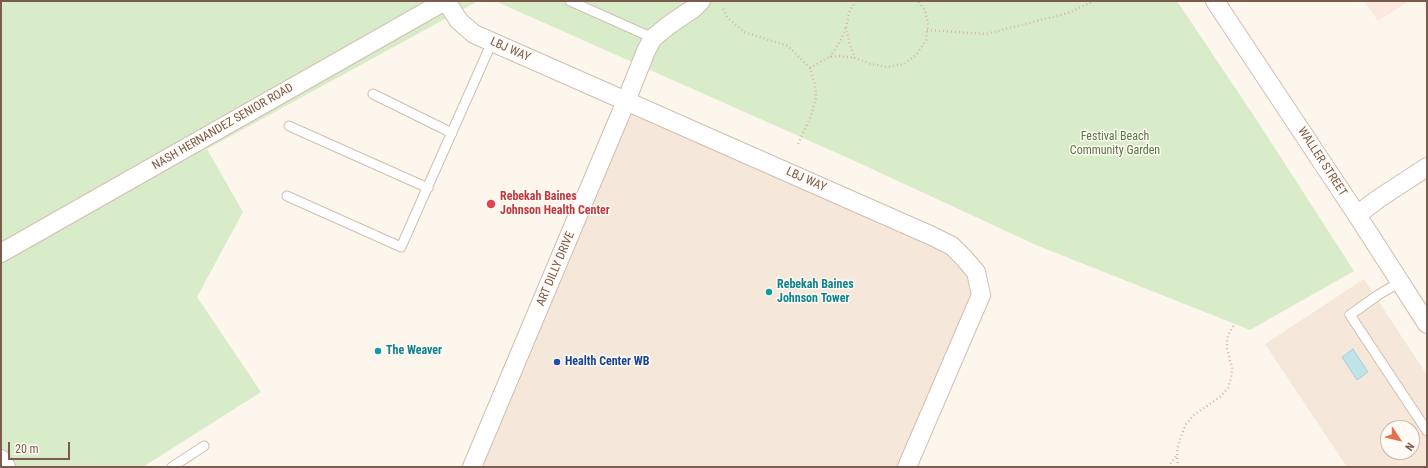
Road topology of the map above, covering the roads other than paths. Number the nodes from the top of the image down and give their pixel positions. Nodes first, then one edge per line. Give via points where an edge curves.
1 (446, 1) edge
2 (570, 1) edge
3 (701, 1) edge
4 (1215, 1) edge
5 (654, 38) junction
6 (492, 42) junction
7 (373, 94) dead end
8 (626, 101) junction
9 (289, 126) dead end
10 (452, 133) junction
11 (1427, 167) edge
12 (428, 188) junction
13 (287, 196) dead end
14 (1356, 215) junction
15 (1, 252) edge
16 (1400, 282) junction
17 (1427, 324) edge
18 (1427, 431) edge
19 (204, 446) dead end
20 (1, 459) edge
21 (6, 467) edge
22 (172, 467) edge
23 (472, 467) edge
24 (907, 467) edge

1 - 6 street, LBJ WAY via 459,21 474,34
1 - 15 street, NASH HERNANDEZ SENIOR ROAD
2 - 5 lane
3 - 5 street, ART DILLY DRIVE
4 - 14 street, WALLER STREET
5 - 8 street, ART DILLY DRIVE via 646,51
6 - 8 street, LBJ WAY
6 - 10 lane
7 - 10 lane
8 - 23 street, ART DILLY DRIVE
8 - 24 street, LBJ WAY via 932,236 952,246 976,272 981,295
9 - 12 lane
10 - 12 lane
11 - 14 street
12 - 13 lane via 401,247
14 - 16 street, WALLER STREET
16 - 17 street, WALLER STREET
16 - 18 lane via 1350,315
19 - 22 lane
20 - 21 street

